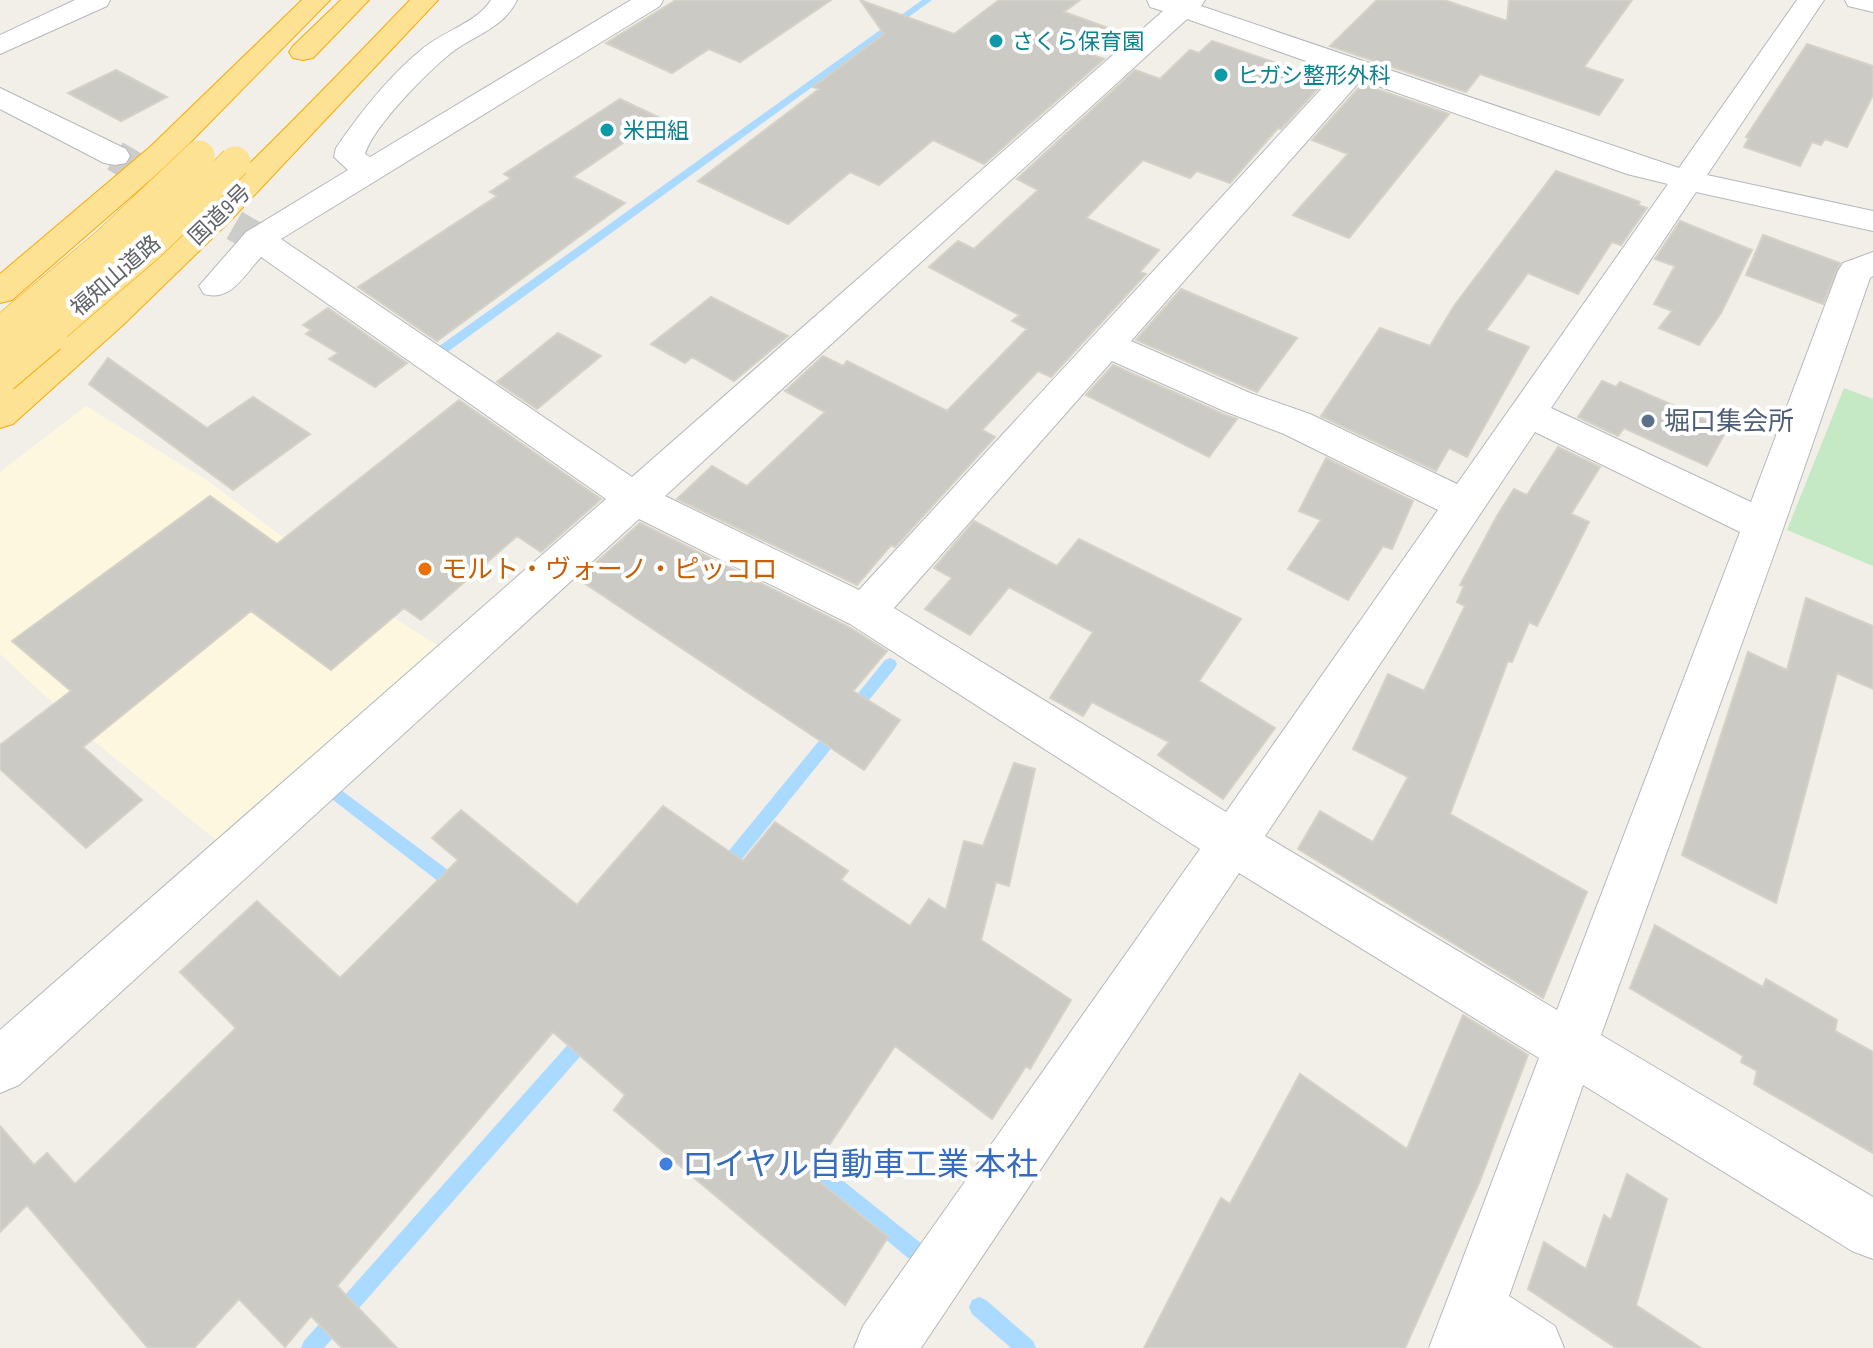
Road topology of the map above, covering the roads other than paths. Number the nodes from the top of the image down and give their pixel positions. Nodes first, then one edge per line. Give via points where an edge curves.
1 (97, 0) edge
2 (317, 0) edge
3 (356, 0) edge
4 (393, 0) edge
5 (425, 0) edge
6 (504, 0) edge
7 (650, 0) edge
8 (1811, 0) edge
9 (1858, 0) edge
10 (1177, 3) edge
11 (1873, 4) edge
12 (0, 46) edge
13 (289, 67) dead end
14 (1356, 68) junction
15 (0, 97) edge
16 (219, 150) junction
17 (115, 156) tunnel mouth
18 (370, 170) junction
19 (1688, 182) junction
20 (1872, 235) edge
21 (258, 239) junction
22 (216, 286) dead end
23 (0, 292) edge
24 (0, 333) edge
25 (1106, 344) junction
26 (0, 373) edge
27 (0, 414) edge
28 (1530, 414) junction
29 (633, 498) junction
30 (1465, 505) junction
31 (1764, 526) junction
32 (865, 612) junction
33 (1233, 843) junction
34 (1568, 1046) junction
35 (0, 1066) edge
36 (1873, 1230) edge
37 (1467, 1329) edge
38 (885, 1348) edge
39 (1533, 1348) edge

1 - 12 street
2 - 23 highway via 161,154
3 - 13 highway
4 - 16 highway, 福知山道路
5 - 27 highway, 国道9号 via 253,182 71,355
6 - 18 street via 495,14 413,70 351,148 349,157
7 - 18 street
8 - 19 street
9 - 11 street
10 - 14 street
10 - 29 street
14 - 19 street
14 - 25 street
15 - 17 street
16 - 24 highway, 福知山道路, bridge
16 - 26 highway, 福知山道路, bridge via 151,244
18 - 21 street
19 - 20 street
19 - 28 street
20 - 31 street
21 - 22 street
21 - 29 street
25 - 30 street via 1297,424
25 - 32 street
28 - 30 street
28 - 31 street
29 - 32 street
29 - 35 street
30 - 33 street
31 - 34 street
32 - 33 street
33 - 34 street
33 - 38 street
34 - 36 street
34 - 37 street
37 - 39 street

